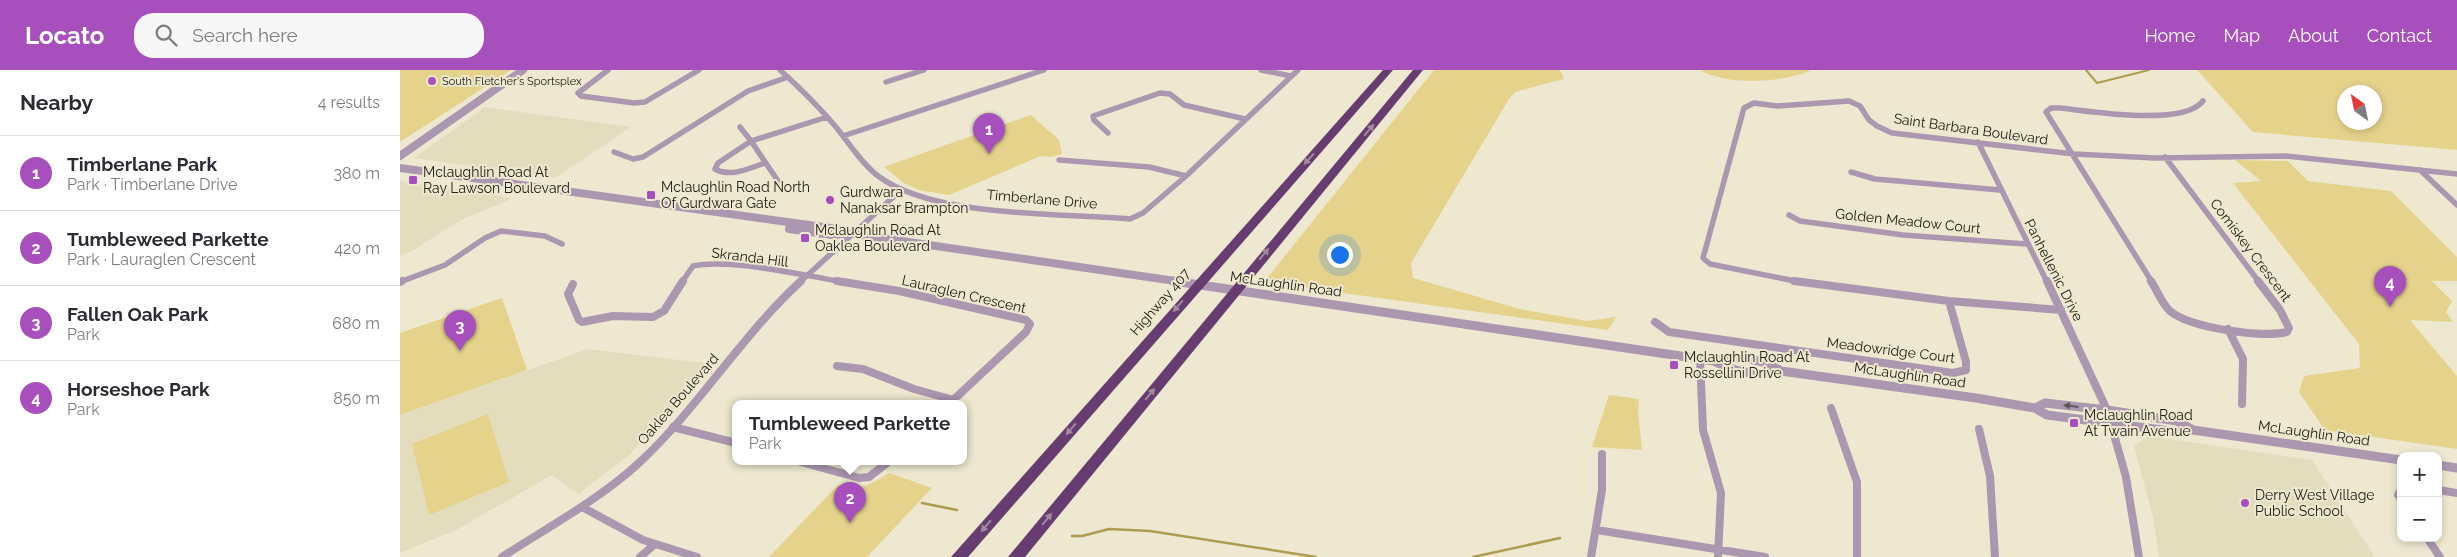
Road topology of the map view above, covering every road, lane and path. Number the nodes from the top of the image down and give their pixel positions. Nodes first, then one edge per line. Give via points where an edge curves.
1 (523, 70) edge
2 (608, 70) edge
3 (699, 70) edge
4 (780, 70) edge
5 (924, 70) edge
6 (1044, 70) edge
7 (1260, 70) edge
8 (1298, 70) edge
9 (1388, 70) edge
10 (1418, 70) edge
11 (1291, 76) junction
12 (788, 77) junction
13 (886, 82) dead end
14 (2203, 101) dead end
15 (827, 116) junction
16 (1245, 119) junction
17 (740, 127) dead end
18 (1108, 133) dead end
19 (843, 136) junction
20 (750, 140) junction
21 (1978, 142) junction
22 (614, 152) dead end
23 (2072, 154) junction
24 (400, 156) edge
25 (2165, 157) junction
26 (1059, 160) dead end
27 (765, 163) junction
28 (400, 168) edge
29 (2420, 170) junction
30 (1851, 172) dead end
31 (2457, 174) edge
32 (1186, 176) junction
33 (778, 180) dead end
34 (2000, 190) junction
35 (900, 191) junction
36 (2457, 205) edge
37 (1789, 215) dead end
38 (854, 234) junction
39 (562, 244) dead end
40 (2026, 244) junction
41 (807, 277) junction
42 (400, 282) edge
43 (573, 284) dead end
44 (1949, 300) junction
45 (2061, 310) junction
46 (1655, 322) dead end
47 (2228, 329) junction
48 (1700, 359) junction
49 (837, 366) dead end
50 (945, 400) edge
51 (953, 400) edge
52 (2242, 404) dead end
53 (1831, 408) dead end
54 (2036, 408) junction
55 (2107, 410) junction
56 (2109, 422) junction
57 (673, 427) junction
58 (1980, 428) dead end
59 (2193, 430) junction
60 (732, 442) edge
61 (1602, 454) dead end
62 (2397, 459) edge
63 (812, 465) edge
64 (884, 465) edge
65 (2442, 466) edge
66 (2457, 468) edge
67 (2442, 491) edge
68 (2457, 493) edge
69 (582, 507) junction
70 (1596, 530) junction
71 (2430, 542) edge
72 (655, 544) junction
73 (1718, 553) edge
74 (502, 557) edge
75 (640, 557) edge
76 (697, 557) edge
77 (958, 557) edge
78 (1016, 557) edge
79 (1591, 557) edge
80 (1765, 557) edge
81 (1857, 557) edge
82 (1995, 557) edge
83 (2139, 557) edge
84 (2440, 557) edge

1 - 24 street
2 - 3 street via 578,93 581,96 645,102
4 - 12 street, Timberlane Drive
5 - 13 street
6 - 19 street
7 - 11 street
8 - 11 street, Timberlane Drive
9 -> 77 highway, Highway 407
78 -> 10 highway
11 - 16 street, Timberlane Drive
12 - 15 street, Timberlane Drive
12 - 22 street via 748,90 643,157 633,159
14 - 23 street, Comiskey Crescent via 2176,113 2137,118 2060,108 2047,110
15 - 19 street, Timberlane Drive
15 - 20 street
16 - 18 street via 1184,105 1170,94 1160,93 1093,116
16 - 32 street, Timberlane Drive
17 - 20 street
19 - 35 street, Timberlane Drive via 876,175
20 - 27 street
20 - 27 street via 718,163 715,169 731,174
21 - 23 street, Saint Barbara Boulevard
21 - 34 street, Panhellenic Drive
21 - 44 street, Saint Barbara Boulevard via 1892,133 1869,120 1860,106 1848,101 1788,106 1748,105 1744,108 1703,258 1718,267 1808,284
23 - 25 street, Saint Barbara Boulevard
23 - 47 street, Comiskey Crescent via 2168,310 2183,321
25 - 29 street, Saint Barbara Boulevard via 2285,156
25 - 47 street, Comiskey Crescent via 2278,306 2289,328 2279,334
26 - 32 street via 1149,167
27 - 33 street
28 - 38 street, McLaughlin Road via 698,216 832,235
29 - 31 street, Saint Barbara Boulevard
29 - 36 street
30 - 34 street via 1875,179
32 - 35 street, Timberlane Drive via 1143,213 1130,219 994,208
34 - 40 street, Panhellenic Drive
35 - 38 street, Oaklea Boulevard
37 - 40 street, Golden Meadow Court via 1800,221 1903,235
38 - 41 street, Oaklea Boulevard
38 - 48 street, McLaughlin Road
39 - 42 street via 545,236 501,231 445,264
40 - 45 street, Panhellenic Drive
41 - 43 street, Skranda Hill via 743,266 698,264 689,271 659,315 613,316 587,322 579,320 568,294
41 - 51 street, Lauraglen Crescent via 899,291 1026,320 1030,324 1026,332
41 - 57 street, Oaklea Boulevard via 774,306
44 - 45 street, Saint Barbara Boulevard
44 - 46 street, Meadowridge Court via 1966,362 1966,370 1952,373 1669,332
45 - 55 street, Panhellenic Drive
47 - 52 street via 2243,359
48 - 54 street, McLaughlin Road via 1714,361 1724,368 1768,375 1781,371
48 - 73 street via 1704,430 1721,493
49 - 50 street via 863,370
53 - 81 street via 1856,482
55 -> 54 street, McLaughlin Road via 2045,403
54 - 56 street, McLaughlin Road via 2047,415
55 - 56 street, Panhellenic Drive
55 - 59 street, McLaughlin Road via 2177,421
56 - 59 street, McLaughlin Road via 2178,432
56 - 83 street, Panhellenic Drive via 2126,477
57 - 60 street
57 - 69 street, Oaklea Boulevard via 639,463
58 - 82 street via 1993,483
59 - 62 street, McLaughlin Road
61 - 70 street via 1602,490
63 - 64 street via 859,478 869,476
65 - 66 street
67 - 68 street
69 - 72 street
69 - 74 street, Oaklea Boulevard
70 - 73 street
70 - 79 street
71 - 84 street
72 - 75 street
72 - 76 street
73 - 80 street

